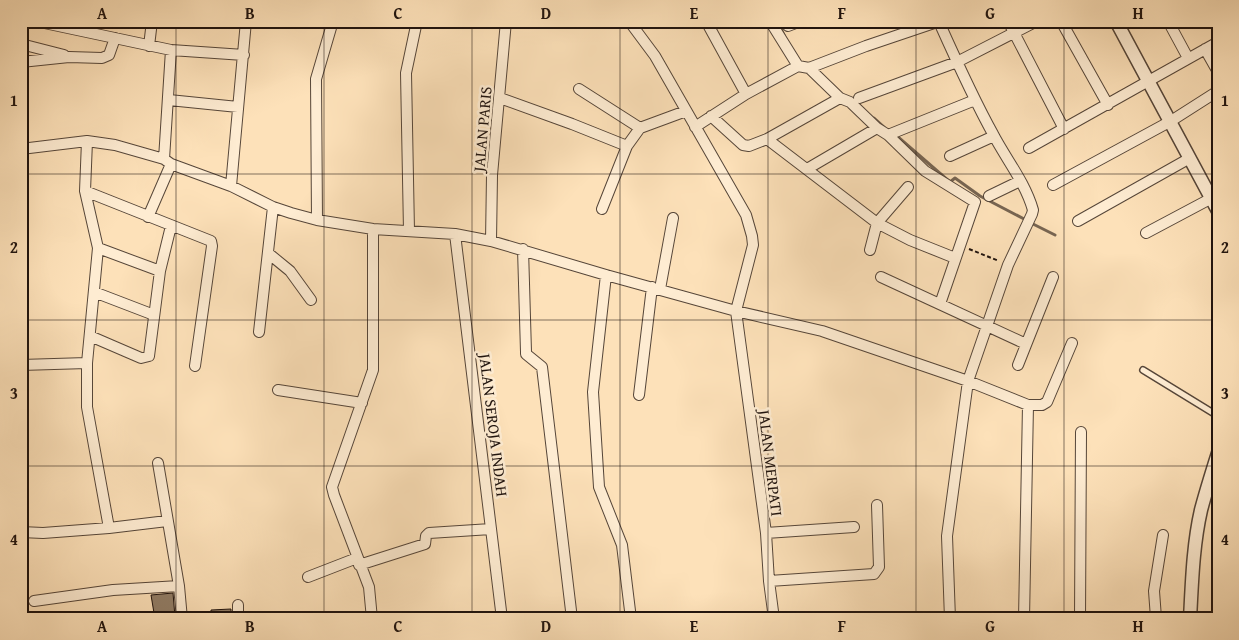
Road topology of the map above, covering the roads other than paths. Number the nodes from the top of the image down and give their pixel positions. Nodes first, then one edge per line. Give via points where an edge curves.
1 (36, 21) edge
2 (152, 21) edge
3 (246, 21) edge
4 (333, 21) edge
5 (417, 21) edge
6 (506, 21) edge
7 (629, 21) edge
8 (706, 21) edge
9 (770, 21) edge
10 (801, 21) edge
11 (1008, 21) edge
12 (1037, 21) edge
13 (1061, 21) edge
14 (1116, 21) edge
15 (1168, 21) edge
16 (940, 22) edge
17 (69, 25) edge
18 (916, 25) edge
19 (788, 26) dead end
20 (1014, 33) junction
21 (115, 38) junction
22 (1218, 42) edge
23 (21, 44) edge
24 (150, 46) junction
25 (1205, 49) junction
26 (171, 50) junction
27 (244, 55) junction
28 (69, 56) junction
29 (1188, 58) junction
30 (21, 62) edge
31 (957, 62) junction
32 (798, 66) junction
33 (809, 68) junction
34 (1218, 72) edge
35 (1148, 82) junction
36 (579, 89) dead end
37 (1218, 91) edge
38 (746, 94) junction
39 (500, 98) junction
40 (840, 98) junction
41 (859, 98) dead end
42 (169, 100) junction
43 (975, 100) junction
44 (1108, 105) junction
45 (238, 106) junction
46 (686, 111) junction
47 (711, 116) junction
48 (1170, 121) junction
49 (695, 126) junction
50 (640, 128) junction
51 (877, 128) junction
52 (1064, 129) junction
53 (888, 135) junction
54 (994, 136) junction
55 (767, 139) junction
56 (86, 141) junction
57 (627, 146) junction
58 (1029, 148) dead end
59 (21, 149) edge
60 (950, 156) dead end
61 (1190, 158) junction
62 (168, 162) junction
63 (807, 169) junction
64 (1020, 181) junction
65 (1052, 185) dead end
66 (231, 186) junction
67 (908, 187) dead end
68 (85, 191) junction
69 (989, 196) dead end
70 (1210, 199) junction
71 (274, 207) junction
72 (602, 208) dead end
73 (1218, 211) edge
74 (148, 217) junction
75 (674, 218) dead end
76 (318, 220) junction
77 (1078, 221) dead end
78 (877, 223) junction
79 (171, 226) junction
80 (373, 229) junction
81 (409, 230) junction
82 (1146, 233) dead end
83 (455, 234) junction
84 (491, 241) junction
85 (98, 248) junction
86 (523, 249) junction
87 (870, 250) dead end
88 (268, 253) junction
89 (955, 258) junction
90 (160, 271) junction
91 (606, 275) junction
92 (880, 277) dead end
93 (1053, 277) dead end
94 (656, 288) junction
95 (94, 292) junction
96 (311, 300) dead end
97 (940, 304) junction
98 (736, 311) junction
99 (154, 315) junction
100 (988, 325) junction
101 (259, 332) dead end
102 (90, 336) junction
103 (1072, 343) dead end
104 (1026, 344) junction
105 (87, 363) junction
106 (21, 365) edge
107 (1018, 365) dead end
108 (195, 366) dead end
109 (1143, 370) dead end
110 (968, 381) junction
111 (278, 390) dead end
112 (639, 395) dead end
113 (362, 402) junction
114 (1028, 405) junction
115 (1218, 416) edge
116 (1081, 432) dead end
117 (1218, 453) edge
118 (158, 463) dead end
119 (877, 505) dead end
120 (167, 521) junction
121 (854, 527) dead end
122 (109, 528) junction
123 (491, 530) junction
124 (21, 532) edge
125 (766, 533) junction
126 (1163, 535) dead end
127 (358, 562) junction
128 (308, 577) dead end
129 (769, 581) junction
130 (179, 586) junction
131 (34, 601) dead end
132 (238, 605) dead end
133 (182, 619) edge
134 (238, 619) edge
135 (372, 619) edge
136 (502, 619) edge
137 (572, 619) edge
138 (631, 619) edge
139 (774, 619) edge
140 (950, 619) edge
141 (1024, 619) edge
142 (1080, 619) edge
143 (1190, 619) edge

1 - 17 street
2 - 24 street
3 - 27 street
4 - 76 street via 316,79
5 - 81 street via 406,73
6 - 39 street, JALAN PARIS
7 - 46 street via 655,56
8 - 38 street
9 - 32 street
10 - 19 street
11 - 20 street
12 - 20 street
13 - 44 street
14 - 35 street
15 - 29 street
16 - 18 street
16 - 31 street
17 - 21 street
18 - 33 street
20 - 31 street
20 - 52 street
21 - 24 street
21 - 28 street via 111,51 102,58
22 - 25 street
23 - 28 street
24 - 26 street
25 - 29 street
25 - 34 street
26 - 27 street
26 - 42 street
27 - 45 street
28 - 30 street
29 - 35 street
31 - 41 street
31 - 43 street
32 - 33 street
32 - 38 street
33 - 40 street
35 - 44 street
35 - 48 street
36 - 50 street
37 - 48 street
38 - 47 street
39 - 57 street
39 - 84 street, JALAN PARIS via 492,175
40 - 51 street via 850,102
40 - 55 street
42 - 45 street
42 - 62 street
43 - 53 street
43 - 54 street
44 - 52 street
45 - 66 street
46 - 49 street
46 - 50 street
47 - 49 street
47 - 55 street via 743,145
48 - 61 street
48 - 65 street
49 - 98 street via 746,215 752,236 752,253
50 - 57 street
51 - 53 street
51 - 63 street
52 - 58 street
53 - 89 street via 925,171 975,202
54 - 60 street
54 - 64 street
55 - 63 street
56 - 59 street
56 - 62 street via 115,145
56 - 68 street
57 - 72 street
61 - 70 street
61 - 77 street
62 - 66 street
62 - 74 street
63 - 78 street
64 - 69 street
64 - 100 street via 1032,206 1032,214 1008,265
66 - 71 street
67 - 78 street
68 - 74 street
68 - 85 street
70 - 73 street
70 - 82 street
71 - 76 street
71 - 88 street
74 - 79 street
75 - 94 street
76 - 80 street
78 - 87 street
78 - 89 street
79 - 90 street
79 - 108 street via 212,243
80 - 81 street
80 - 113 street via 373,365
81 - 83 street
83 - 84 street
83 - 123 street, JALAN SEROJA INDAH
84 - 86 street
85 - 90 street
85 - 95 street
86 - 91 street
86 - 137 street via 526,354 542,366
88 - 96 street via 290,271
88 - 101 street
89 - 97 street
90 - 99 street
91 - 94 street
91 - 138 street via 593,392 598,480 600,494 622,545
92 - 97 street
93 - 104 street
94 - 98 street
94 - 112 street
95 - 99 street
95 - 102 street
97 - 100 street
98 - 110 street via 822,331
98 - 125 street, JALAN MERPATI
99 - 102 street via 151,353 147,358
100 - 104 street
100 - 110 street
102 - 105 street
103 - 114 street via 1046,402
104 - 107 street
105 - 106 street
105 - 122 street via 88,421
109 - 115 lane
110 - 114 street
110 - 140 street via 947,536
111 - 113 street
113 - 127 street via 332,487
114 - 141 street
116 - 142 street
117 - 143 street via 1201,510
118 - 120 street
119 - 129 street via 879,567 874,574
120 - 122 street
120 - 130 street
121 - 125 street
122 - 124 street
123 - 127 street via 429,533 425,544
123 - 136 street, JALAN SEROJA INDAH
125 - 129 street, JALAN MERPATI
126 - 143 street via 1154,591 1156,618
127 - 128 street
127 - 135 street via 371,596
129 - 139 street, JALAN MERPATI
130 - 131 street via 113,590
130 - 133 street
132 - 134 street

